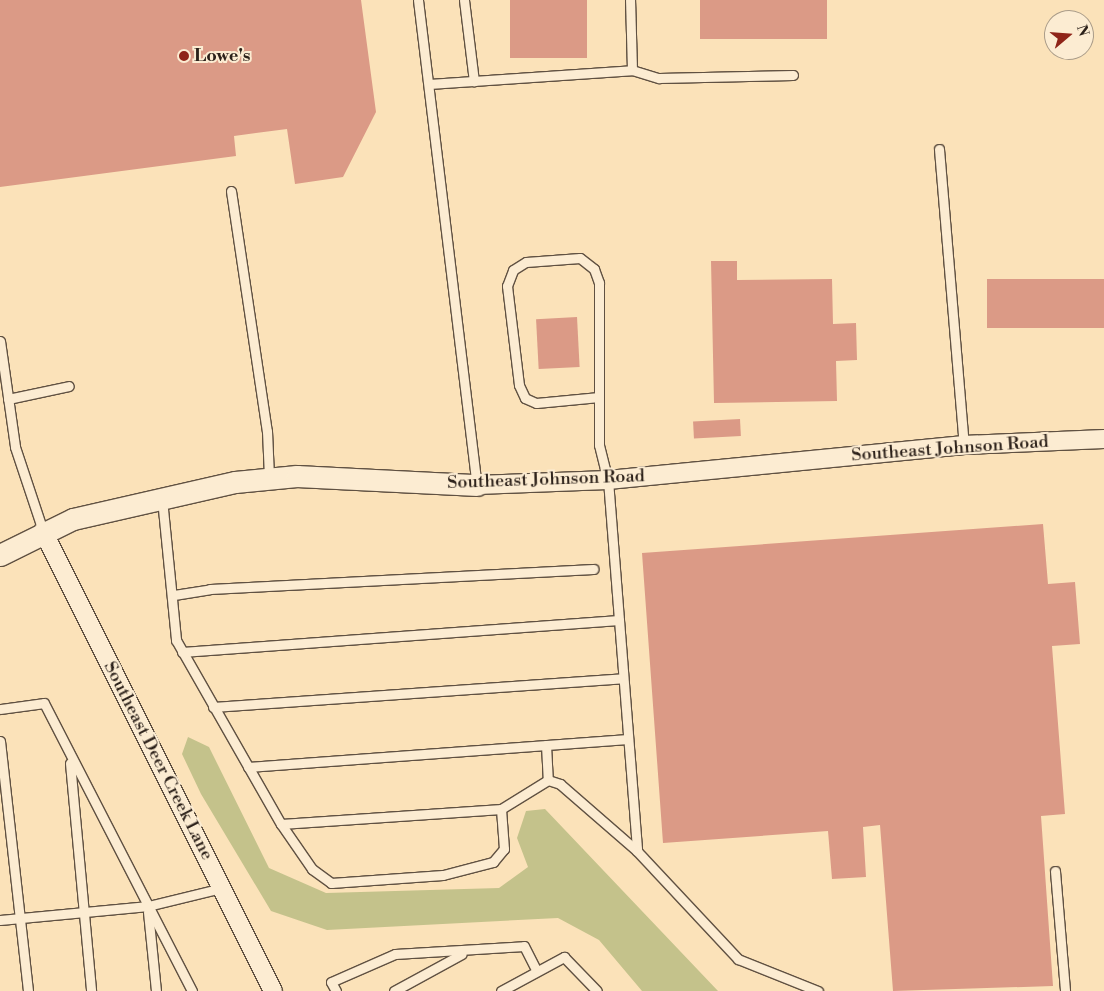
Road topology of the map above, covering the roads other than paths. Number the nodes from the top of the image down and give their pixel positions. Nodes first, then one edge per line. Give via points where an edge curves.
1 (418, 0) edge
2 (464, 0) edge
3 (630, 0) edge
4 (632, 70) junction
5 (793, 74) dead end
6 (474, 81) junction
7 (429, 84) junction
8 (939, 149) dead end
9 (231, 191) dead end
10 (0, 341) edge
11 (69, 386) dead end
12 (599, 397) junction
13 (8, 399) junction
14 (1104, 438) edge
15 (964, 445) junction
16 (269, 477) junction
17 (608, 480) junction
18 (477, 485) junction
19 (161, 496) junction
20 (43, 531) junction
21 (0, 555) edge
22 (593, 569) dead end
23 (174, 595) junction
24 (619, 620) junction
25 (182, 652) junction
26 (623, 678) junction
27 (213, 707) junction
28 (0, 709) edge
29 (628, 739) junction
30 (0, 741) edge
31 (546, 745) junction
32 (70, 758) junction
33 (248, 767) junction
34 (548, 780) junction
35 (501, 809) junction
36 (281, 824) junction
37 (637, 850) junction
38 (1055, 871) dead end
39 (222, 888) junction
40 (148, 906) junction
41 (83, 912) junction
42 (20, 918) junction
43 (0, 920) edge
44 (467, 952) junction
45 (537, 971) junction
46 (28, 991) edge
47 (91, 991) edge
48 (156, 991) edge
49 (192, 991) edge
50 (273, 991) edge
51 (336, 991) edge
52 (394, 991) edge
53 (501, 991) edge
54 (597, 991) edge
55 (818, 991) edge
56 (1065, 991) edge

1 - 7 lane
2 - 6 lane
3 - 4 lane
4 - 5 lane via 659,78
4 - 6 lane
6 - 7 lane
7 - 18 lane
8 - 15 lane
9 - 16 lane via 267,431
10 - 13 lane
11 - 13 lane
12 - 12 lane via 599,283 594,269 580,258 526,262 514,270 507,286 519,385 525,398 536,403
12 - 17 lane via 599,445
13 - 20 lane via 15,447
14 - 15 street, Southeast Johnson Road
15 - 17 street, Southeast Johnson Road
16 - 18 street, Southeast Johnson Road
16 - 19 street, Southeast Johnson Road
17 - 18 street, Southeast Johnson Road
17 - 24 lane
19 - 20 street, Southeast Johnson Road
19 - 23 lane
20 - 21 street, Southeast Johnson Road
20 - 39 street, Southeast Deer Creek Lane
22 - 23 lane via 210,589
23 - 25 lane via 176,640
24 - 25 lane
24 - 26 lane
25 - 27 lane
26 - 27 lane
26 - 29 lane
27 - 33 lane
28 - 32 lane via 44,703
29 - 31 lane
29 - 37 lane
30 - 42 lane
31 - 33 lane
31 - 34 lane
32 - 40 lane
32 - 41 lane
33 - 36 lane
34 - 35 lane
34 - 37 lane via 560,784
35 - 36 lane
35 - 36 lane via 504,849 493,862 444,875 322,880
37 - 55 lane via 738,959
38 - 56 lane
39 - 40 lane
39 - 50 street, Southeast Deer Creek Lane
40 - 41 lane
40 - 48 lane
40 - 49 lane
41 - 42 lane
41 - 47 lane
42 - 43 lane
42 - 46 lane
44 - 45 lane via 524,946
44 - 51 lane via 396,954 331,982
44 - 52 lane
45 - 53 lane
45 - 54 lane via 564,957

